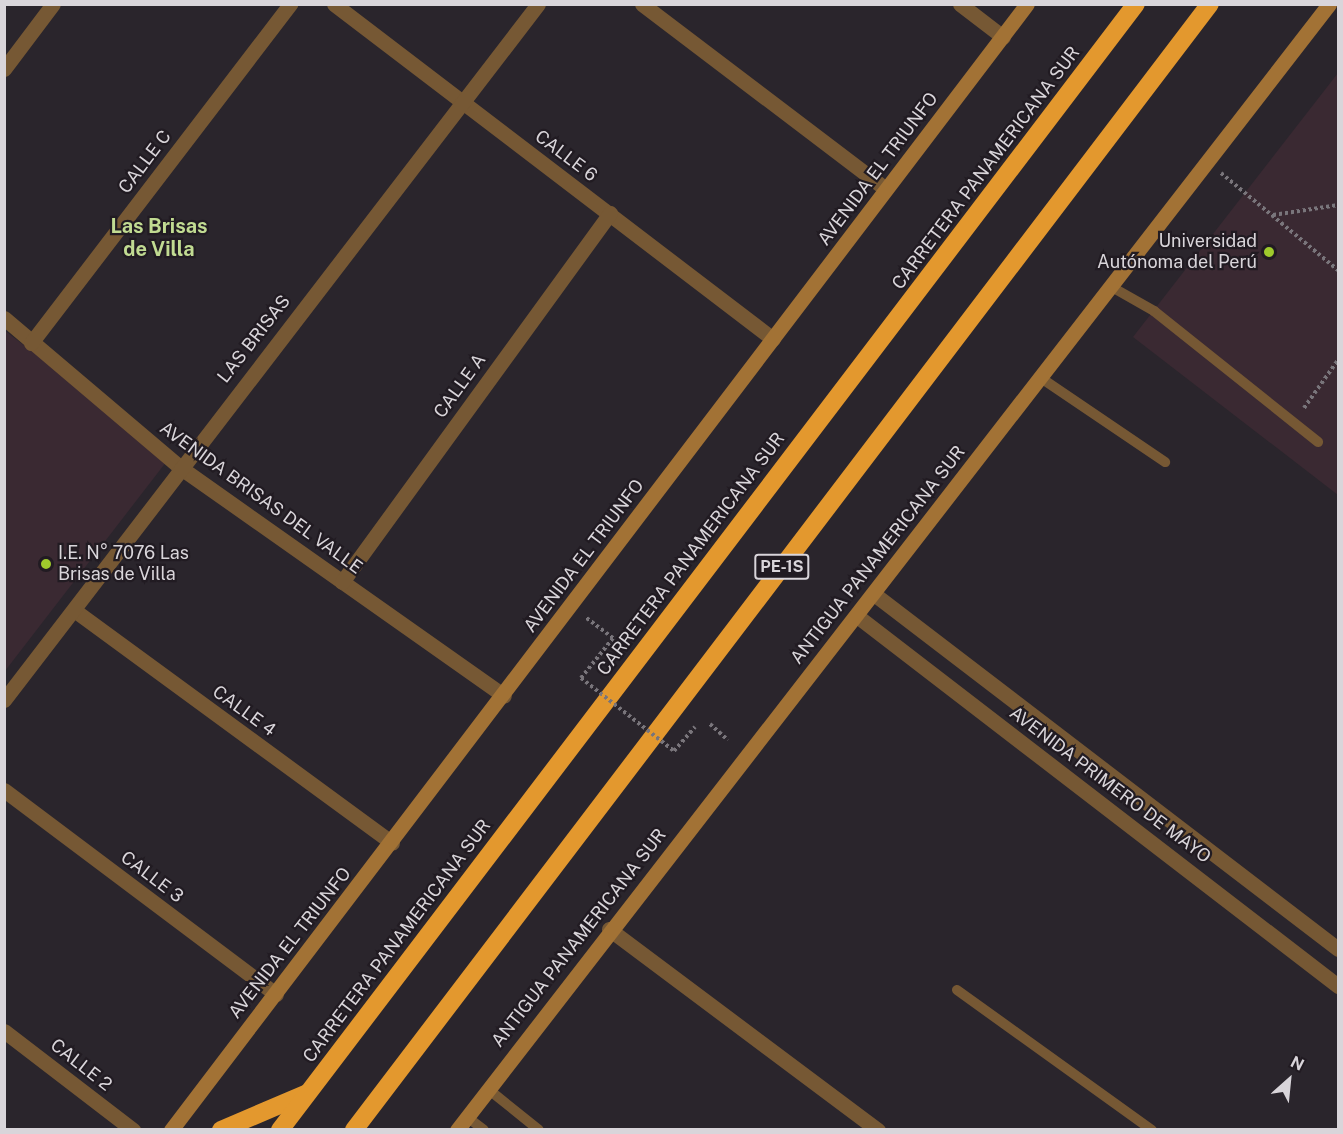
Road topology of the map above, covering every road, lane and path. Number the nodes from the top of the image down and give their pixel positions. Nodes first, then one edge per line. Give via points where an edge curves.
1 (53, 4) edge
2 (290, 4) edge
3 (334, 4) edge
4 (538, 4) edge
5 (642, 4) edge
6 (960, 4) edge
7 (1027, 4) edge
8 (1136, 4) edge
9 (1210, 4) edge
10 (1329, 4) edge
11 (1003, 37) junction
12 (4, 69) edge
13 (463, 102) junction
14 (1206, 161) junction
15 (886, 189) junction
16 (1338, 205) edge
17 (609, 213) junction
18 (1273, 215) junction
19 (1338, 270) edge
20 (1110, 286) junction
21 (4, 318) edge
22 (773, 339) junction
23 (30, 343) junction
24 (1338, 360) edge
25 (1041, 378) junction
26 (1294, 423) junction
27 (1318, 442) dead end
28 (1166, 462) dead end
29 (181, 468) junction
30 (342, 582) junction
31 (874, 594) junction
32 (74, 610) junction
33 (857, 616) junction
34 (587, 618) dead end
35 (504, 696) junction
36 (4, 700) edge
37 (710, 724) dead end
38 (695, 727) dead end
39 (728, 740) dead end
40 (4, 790) edge
41 (392, 843) junction
42 (609, 929) junction
43 (1338, 950) edge
44 (1338, 986) edge
45 (957, 990) dead end
46 (276, 994) junction
47 (4, 1031) edge
48 (488, 1089) junction
49 (309, 1092) junction
50 (467, 1117) junction
51 (133, 1130) edge
52 (171, 1130) edge
53 (221, 1130) edge
54 (280, 1130) edge
55 (354, 1130) edge
56 (457, 1130) edge
57 (484, 1130) edge
58 (539, 1130) edge
59 (878, 1130) edge
60 (1152, 1130) edge

1 - 12 street
2 - 23 street, CALLE C
3 - 13 street, CALLE 6
4 - 13 street, LAS BRISAS
5 - 15 street
6 - 11 street
7 - 11 main road, AVENIDA EL TRIUNFO
8 - 49 highway, CARRETERA PANAMERICANA SUR
9 - 55 highway, PE-1S
10 - 14 main road, ANTIGUA PANAMERICANA SUR
11 - 15 main road, AVENIDA EL TRIUNFO
13 - 17 street, CALLE 6
13 - 29 street, LAS BRISAS
14 - 18 path
14 - 20 main road, ANTIGUA PANAMERICANA SUR
15 - 22 main road, AVENIDA EL TRIUNFO
16 - 18 path
17 - 22 street, CALLE 6
17 - 30 street, CALLE A
18 - 19 path
20 - 25 main road, ANTIGUA PANAMERICANA SUR
20 - 26 lane via 1154,311
21 - 23 street, AVENIDA BRISAS DEL VALLE
22 - 35 main road, AVENIDA EL TRIUNFO
23 - 29 street, AVENIDA BRISAS DEL VALLE
24 - 26 path
25 - 28 lane
25 - 31 main road, ANTIGUA PANAMERICANA SUR
26 - 27 lane
29 - 30 street, AVENIDA BRISAS DEL VALLE
29 - 32 street, LAS BRISAS
30 - 35 street, AVENIDA BRISAS DEL VALLE
31 - 33 main road, ANTIGUA PANAMERICANA SUR
31 - 43 street, AVENIDA PRIMERO DE MAYO
32 - 36 street, LAS BRISAS
32 - 41 street, CALLE 4
33 - 42 main road, ANTIGUA PANAMERICANA SUR
33 - 44 street, AVENIDA PRIMERO DE MAYO
34 - 38 path, bridge via 613,638 581,678 674,751
35 - 41 main road, AVENIDA EL TRIUNFO
37 - 39 path
40 - 46 street, CALLE 3
41 - 46 main road, AVENIDA EL TRIUNFO
42 - 48 main road, ANTIGUA PANAMERICANA SUR
42 - 59 street
45 - 60 lane
46 - 52 main road, AVENIDA EL TRIUNFO
47 - 51 street, CALLE 2
48 - 50 main road, ANTIGUA PANAMERICANA SUR
48 - 58 lane
49 - 53 highway
49 - 54 highway, CARRETERA PANAMERICANA SUR
50 - 56 main road, ANTIGUA PANAMERICANA SUR
50 - 57 lane

